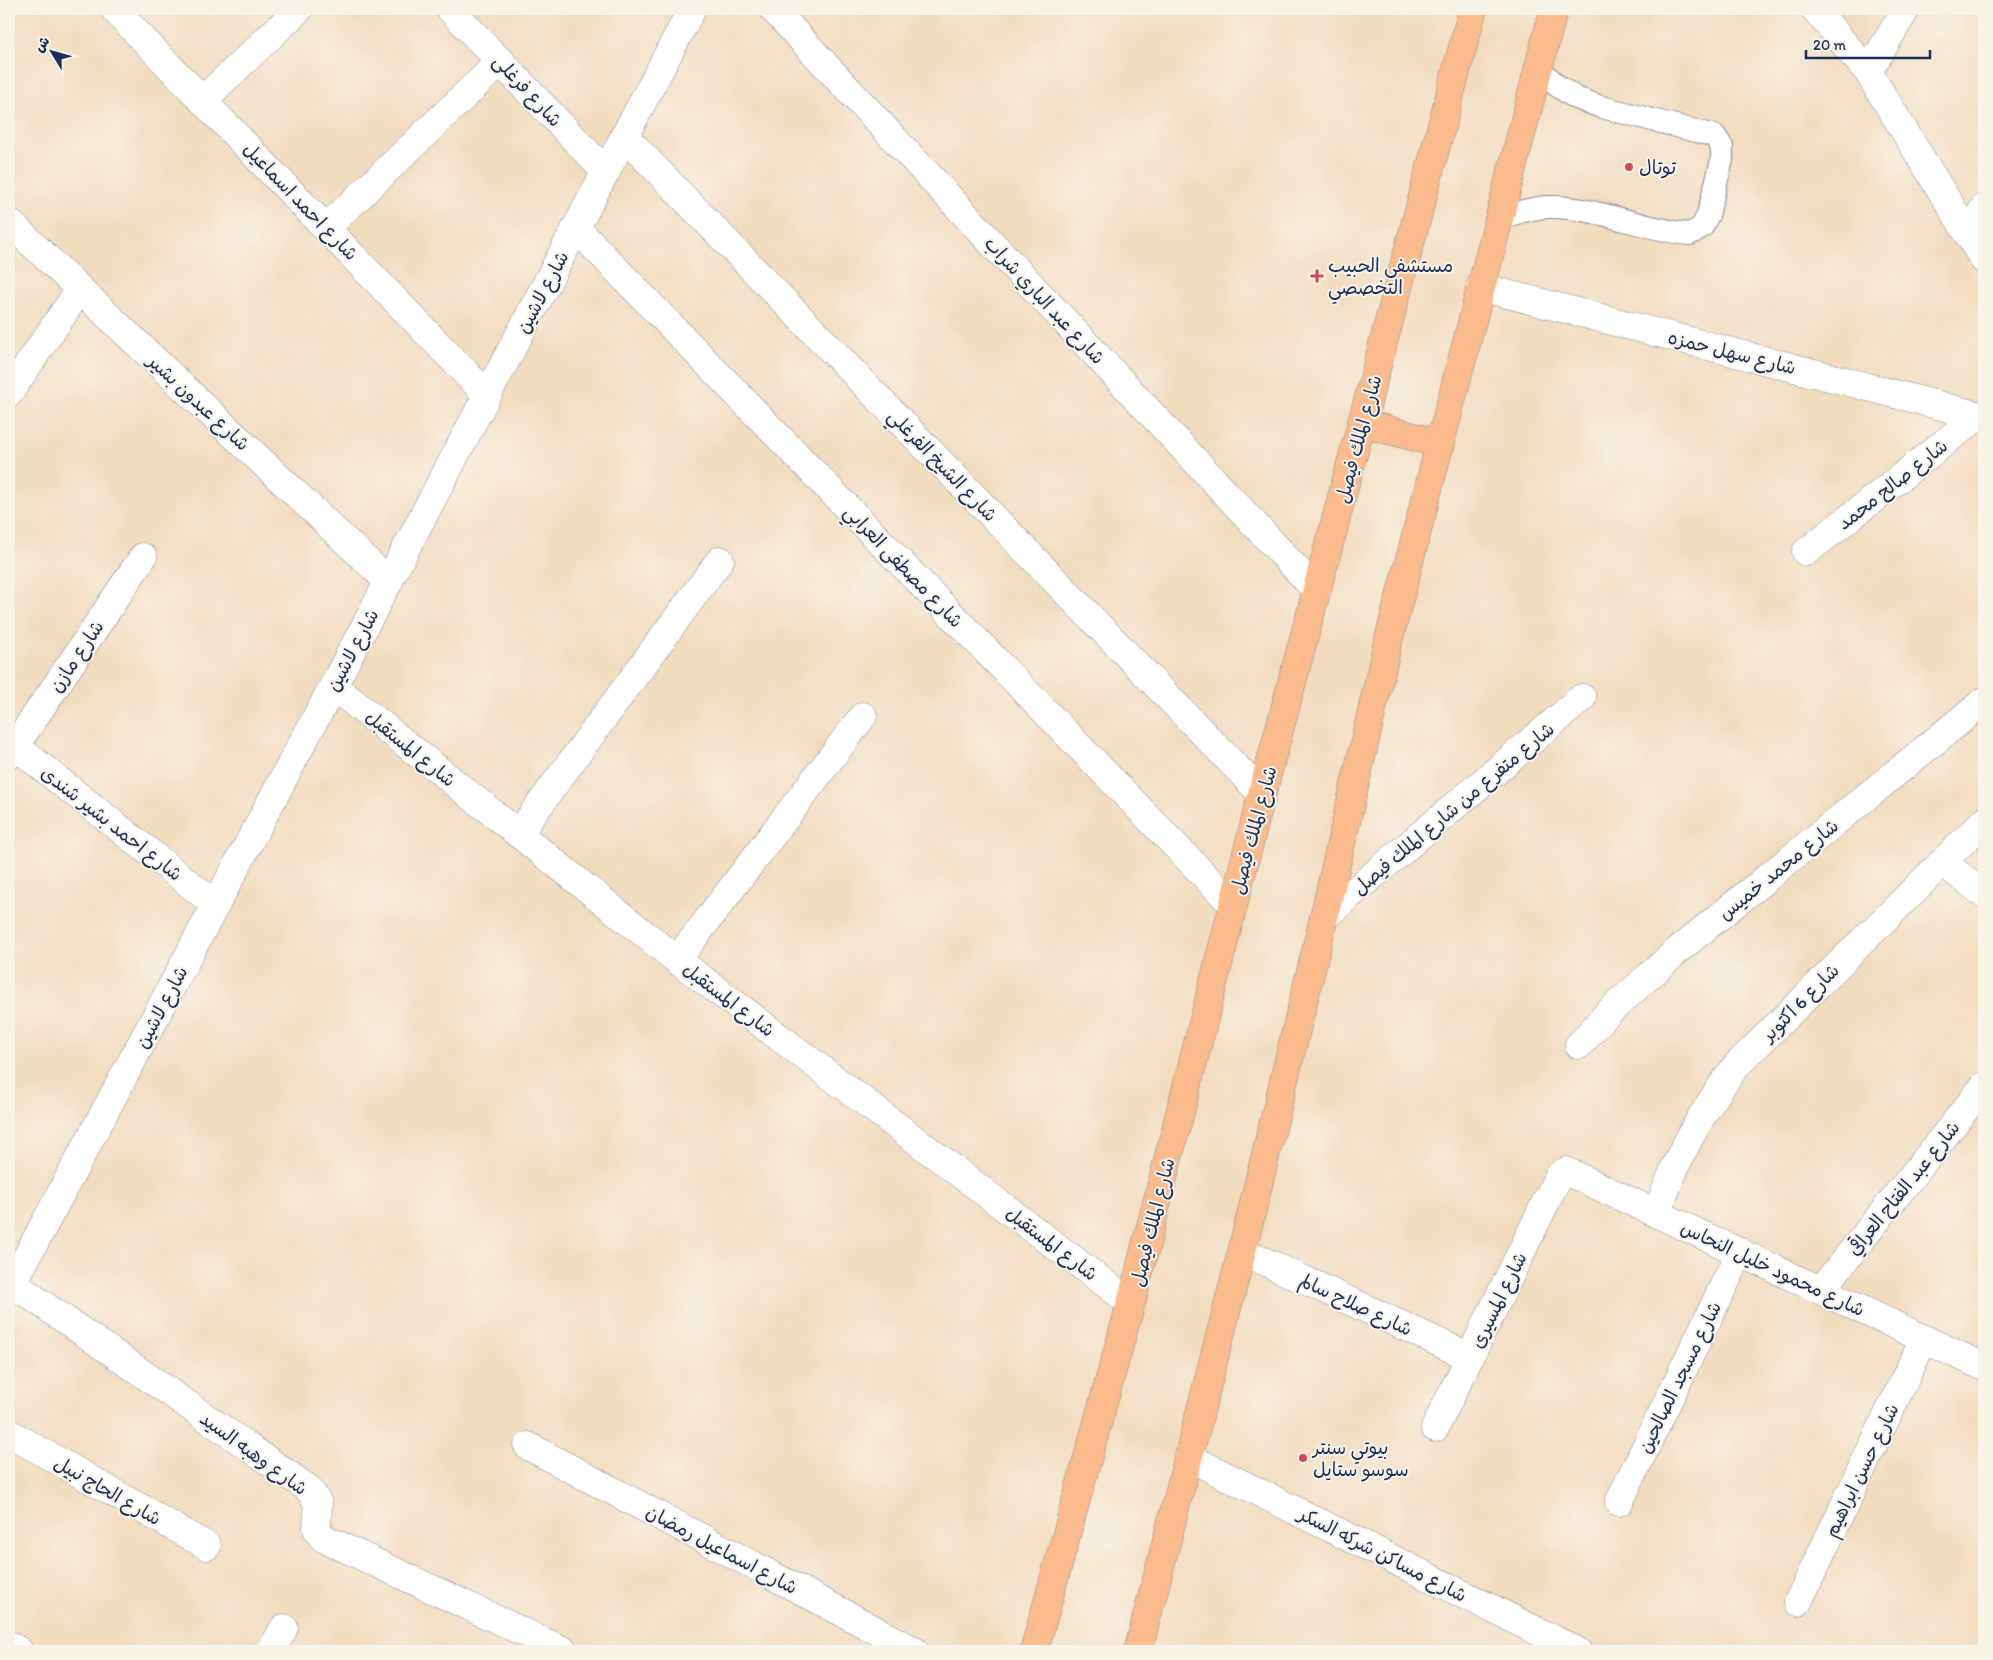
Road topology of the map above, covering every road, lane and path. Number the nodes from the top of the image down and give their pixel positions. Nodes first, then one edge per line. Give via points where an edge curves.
1 (114, 9) edge
2 (299, 9) edge
3 (450, 9) edge
4 (691, 9) edge
5 (773, 9) edge
6 (1473, 9) edge
7 (1554, 9) edge
8 (1815, 9) edge
9 (1906, 9) edge
10 (501, 60) junction
11 (1538, 67) junction
12 (1868, 72) junction
13 (203, 100) junction
14 (624, 136) junction
15 (606, 172) junction
16 (1984, 208) edge
17 (1499, 219) junction
18 (9, 222) edge
19 (326, 228) junction
20 (576, 228) junction
21 (1968, 233) junction
22 (1984, 260) edge
23 (1480, 288) junction
24 (80, 289) junction
25 (9, 393) edge
26 (487, 395) junction
27 (1981, 417) edge
28 (1362, 423) junction
29 (1441, 444) junction
30 (1806, 552) dead end
31 (143, 558) dead end
32 (720, 560) dead end
33 (388, 582) junction
34 (1317, 590) junction
35 (334, 686) junction
36 (1582, 698) dead end
37 (1984, 700) edge
38 (863, 716) dead end
39 (11, 748) edge
40 (1262, 794) junction
41 (1984, 821) edge
42 (518, 834) junction
43 (1942, 862) junction
44 (1984, 894) edge
45 (216, 905) junction
46 (1233, 905) junction
47 (1324, 917) junction
48 (677, 960) junction
49 (1578, 1045) dead end
50 (1984, 1086) edge
51 (1562, 1171) joint
52 (1657, 1214) junction
53 (1242, 1251) junction
54 (1740, 1252) junction
55 (10, 1287) edge
56 (1821, 1290) junction
57 (1131, 1303) junction
58 (1924, 1339) junction
59 (1470, 1357) junction
60 (1984, 1367) edge
61 (1435, 1428) dead end
62 (9, 1433) edge
63 (528, 1446) dead end
64 (1188, 1457) junction
65 (1619, 1502) dead end
66 (207, 1546) dead end
67 (1798, 1602) dead end
68 (284, 1628) dead end
69 (9, 1645) edge
70 (19, 1651) edge
71 (271, 1651) edge
72 (564, 1651) edge
73 (915, 1651) edge
74 (1034, 1651) edge
75 (1138, 1651) edge
76 (1577, 1651) edge

1 - 13 street, شارع احمد اسماعيل
2 - 13 street
3 - 10 street, شارع فرغلى
4 - 14 street, شارع لاشين
5 - 34 street, شارع عبد الباري شراب
6 - 28 main road, شارع الملك فيصل
7 - 11 main road
8 - 12 street
9 - 12 street
10 - 15 street, شارع فرغلى
10 - 19 street
11 - 17 main road
11 - 17 lane via 1556,85 1583,101 1715,136 1722,147 1722,160 1708,215 1702,227 1690,234 1573,209 1539,208
12 - 21 street
13 - 19 street, شارع احمد اسماعيل
14 - 15 street, شارع لاشين
14 - 40 street, شارع الشيخ الفرغلي
15 - 20 street, شارع لاشين
16 - 21 street
17 - 23 main road
18 - 24 street, شارع عبدون بشير
19 - 26 street, شارع احمد اسماعيل
20 - 26 street, شارع لاشين
20 - 46 street, شارع مصطفى العرابي
21 - 22 street
23 - 27 street, شارع سهل حمزه
23 - 29 main road
24 - 25 street
24 - 33 street, شارع عبدون بشير
26 - 33 street, شارع لاشين
27 - 30 street, شارع صالح محمد
28 - 29 main road
28 - 34 main road, شارع الملك فيصل
29 - 47 main road via 1387,646
31 - 39 street, شارع مازن
32 - 42 street
33 - 35 street, شارع لاشين
34 - 40 main road, شارع الملك فيصل
35 - 42 street, شارع المستقبل
35 - 45 street, شارع لاشين
36 - 47 street, شارع متفرع من شارع الملك فيصل
37 - 49 street, شارع محمد خميس via 1677,951 1609,1012
38 - 48 street
39 - 45 street, شارع احمد بشير شندى
40 - 46 main road, شارع الملك فيصل
41 - 43 street, شارع 6 اكتوبر
42 - 48 street, شارع المستقبل
43 - 44 street
43 - 52 street, شارع 6 اكتوبر via 1736,1066 1689,1136 1670,1174
45 - 55 street, شارع لاشين
46 - 57 main road, شارع الملك فيصل
47 - 53 main road
48 - 57 street, شارع المستقبل
50 - 56 street, شارع عبد الفتاح العراقي
51 - 52 street, شارع محمود خليل النحاس
51 - 59 street, شارع المسيرى
52 - 54 street, شارع محمود خليل النحاس
53 - 59 street, شارع صلاح سالم
53 - 64 main road
54 - 56 street, شارع محمود خليل النحاس
54 - 65 street, شارع مسجد الصالحين
55 - 72 street, شارع وهبه السيد via 309,1489 318,1503 318,1530 323,1538
56 - 58 street, شارع محمود خليل النحاس
57 - 74 main road, شارع الملك فيصل
58 - 60 street, شارع محمود خليل النحاس
58 - 67 street, شارع حسن ابراهيم
59 - 61 street, شارع المسيرى
62 - 66 street, شارع الحاج نبيل
63 - 73 street, شارع اسماعيل رمضان
64 - 75 main road
64 - 76 street, شارع مساكن شركه السكر
68 - 71 street
69 - 70 street

